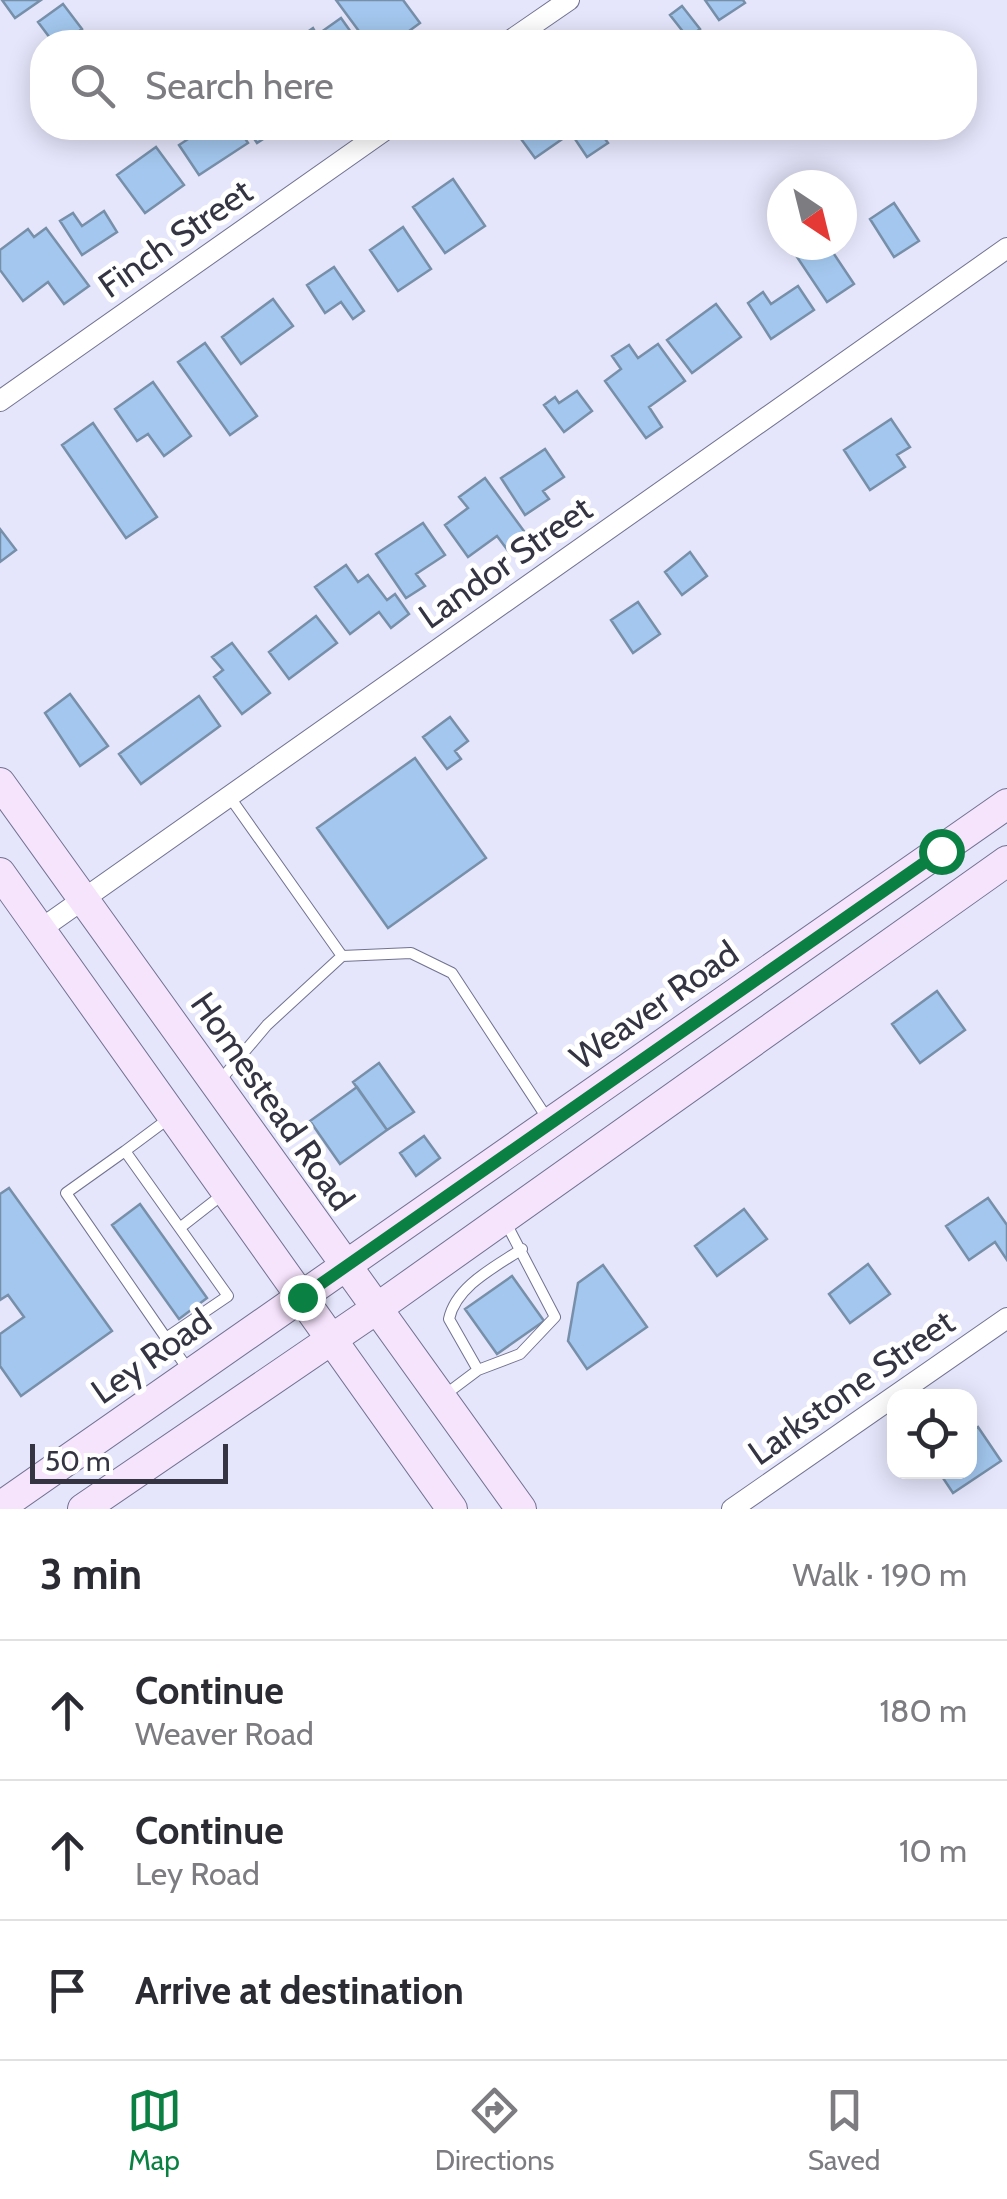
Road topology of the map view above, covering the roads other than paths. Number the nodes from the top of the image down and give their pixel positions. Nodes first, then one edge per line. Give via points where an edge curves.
1 (568, 0) edge
2 (525, 30) edge
3 (371, 140) edge
4 (1007, 248) edge
5 (0, 401) edge
6 (0, 784) edge
7 (230, 796) junction
8 (1007, 804) edge
9 (941, 851) junction
10 (1007, 861) edge
11 (0, 873) edge
12 (965, 890) junction
13 (82, 901) junction
14 (41, 929) junction
15 (342, 956) junction
16 (217, 1084) junction
17 (173, 1116) junction
18 (550, 1124) junction
19 (125, 1152) junction
20 (226, 1191) junction
21 (503, 1218) junction
22 (180, 1227) junction
23 (522, 1248) junction
24 (345, 1268) junction
25 (302, 1297) junction
26 (376, 1309) junction
27 (1007, 1318) edge
28 (166, 1338) junction
29 (331, 1339) junction
30 (478, 1370) junction
31 (191, 1373) junction
32 (441, 1397) junction
33 (0, 1507) edge
34 (83, 1509) edge
35 (452, 1509) edge
36 (521, 1509) edge
37 (732, 1509) edge

1 - 2 street
3 - 5 street, Finch Street
4 - 7 street, Landor Street
6 - 13 main road, Homestead Road
7 - 13 street, Landor Street
7 - 15 lane
8 - 9 main road, Weaver Road
9 - 12 main road
9 - 18 main road, Weaver Road
10 - 12 main road
11 - 14 main road
12 - 21 main road
13 - 14 street, Landor Street
13 - 16 main road, Homestead Road
14 - 17 main road
15 - 16 lane via 267,1025
15 - 18 lane via 411,952 452,972
16 - 24 main road, Homestead Road
17 - 19 lane
17 - 20 main road
18 - 24 main road, Weaver Road
19 - 22 lane
19 - 28 lane via 66,1193
20 - 22 lane
20 - 25 main road
21 - 23 lane
21 - 26 main road
22 - 28 lane via 228,1296
23 - 30 lane via 452,1304 449,1319
23 - 30 lane via 555,1317 520,1354
24 - 25 main road, Ley Road
24 - 26 main road, Homestead Road
25 - 29 main road
25 - 31 main road, Ley Road
26 - 29 main road
26 - 32 main road, Homestead Road
27 - 37 street, Larkstone Street
28 - 31 lane
29 - 34 main road
29 - 35 main road
30 - 32 lane
31 - 33 main road, Ley Road
32 - 36 main road, Homestead Road

